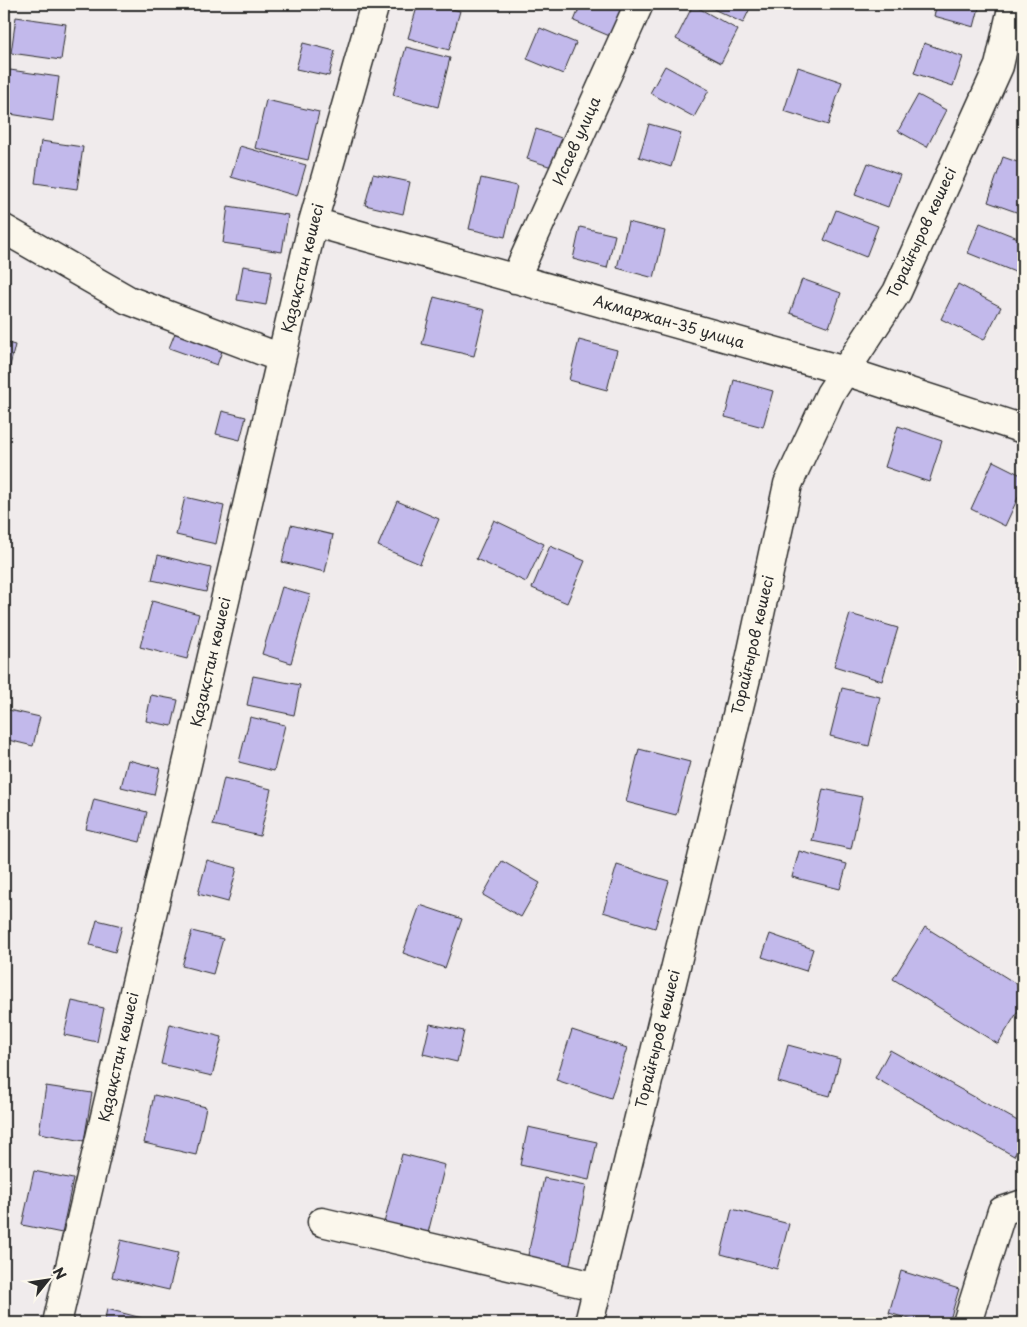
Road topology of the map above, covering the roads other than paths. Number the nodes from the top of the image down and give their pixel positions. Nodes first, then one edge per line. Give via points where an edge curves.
1 (375, 4) edge
2 (639, 4) edge
3 (1013, 4) edge
4 (312, 222) junction
5 (4, 229) edge
6 (515, 279) junction
7 (281, 358) junction
8 (844, 371) junction
9 (1023, 429) edge
10 (1023, 1204) edge
11 (322, 1222) dead end
12 (598, 1287) junction
13 (57, 1323) edge
14 (589, 1323) edge
15 (967, 1323) edge

1 - 4 street, Қазақстан көшесі
2 - 6 street, Исаев улица
3 - 8 street, Торайғыров көшесі via 998,66 897,292
4 - 6 street, Акмаржан-35 улица
4 - 7 street, Қазақстан көшесі
5 - 7 street via 128,300
6 - 8 street, Акмаржан-35 улица
7 - 13 street, Қазақстан көшесі
8 - 9 street, Акмаржан-35 улица
8 - 12 street, Торайғыров көшесі via 788,484 747,674
10 - 15 street via 1002,1211
11 - 12 street
12 - 14 street, Торайғыров көшесі

